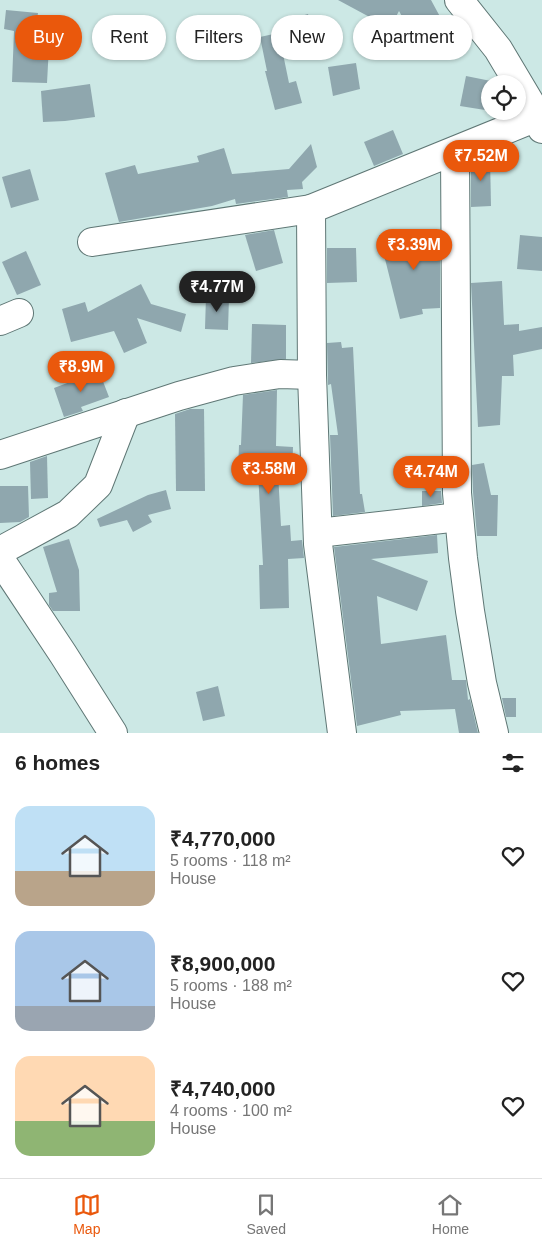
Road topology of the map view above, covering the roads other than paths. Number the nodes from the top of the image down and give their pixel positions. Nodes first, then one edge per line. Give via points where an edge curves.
1 (459, 0) edge
2 (541, 120) edge
3 (455, 151) junction
4 (311, 209) junction
5 (92, 242) dead end
6 (312, 376) junction
7 (126, 413) junction
8 (0, 455) edge
9 (459, 517) junction
10 (318, 533) junction
11 (0, 551) edge
12 (0, 559) edge
13 (9, 590) edge
14 (114, 733) edge
15 (342, 733) edge
16 (494, 733) edge

1 - 2 street via 498,49
2 - 3 street
3 - 4 street
3 - 9 street
4 - 5 street
4 - 6 street
6 - 7 street via 280,374 234,381
6 - 10 street
7 - 8 street
7 - 11 street via 98,485 68,514
9 - 10 street
9 - 16 street via 470,611
10 - 15 street
12 - 13 street
13 - 14 street

